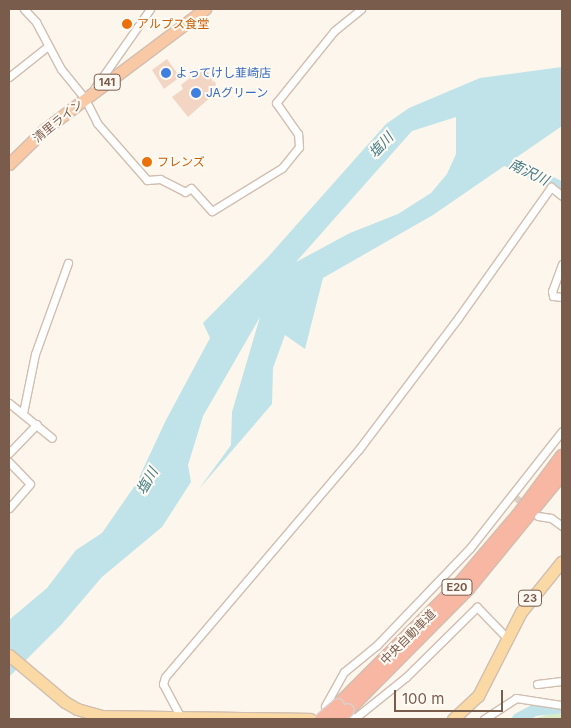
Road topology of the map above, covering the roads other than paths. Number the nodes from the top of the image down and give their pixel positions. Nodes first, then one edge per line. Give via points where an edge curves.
1 (24, 9) edge
2 (150, 9) edge
3 (205, 9) edge
4 (361, 9) edge
5 (48, 46) junction
6 (9, 77) edge
7 (88, 96) junction
8 (9, 164) edge
9 (562, 196) edge
10 (68, 263) dead end
11 (562, 264) edge
12 (562, 297) edge
13 (9, 403) edge
14 (22, 413) junction
15 (37, 424) junction
16 (562, 430) edge
17 (52, 438) dead end
18 (9, 453) edge
19 (562, 456) edge
20 (9, 462) edge
21 (562, 474) edge
22 (9, 508) edge
23 (538, 516) dead end
24 (562, 526) edge
25 (561, 563) edge
26 (506, 636) junction
27 (9, 655) edge
28 (562, 681) edge
29 (537, 684) dead end
30 (562, 705) edge
31 (343, 707) junction
32 (180, 716) junction
33 (100, 717) edge
34 (310, 719) edge
35 (322, 719) edge
36 (338, 719) edge
37 (453, 719) edge
38 (484, 719) edge

1 - 5 street
2 - 7 street
3 - 7 highway, 清里ライン / 141
4 - 7 street via 334,31 276,103 298,134 299,147 282,168 212,211 191,188 185,192 160,179 147,180 97,123
5 - 6 street
5 - 7 street via 60,70
7 - 8 highway, 清里ライン / 141
9 - 32 street via 551,186 458,318 359,449 165,677 164,684
10 - 14 street via 35,354
11 - 12 street via 552,291 553,296
13 - 14 street
14 - 15 street
15 - 17 street
15 - 18 street
16 - 26 street via 476,542 427,595 344,672 325,706 356,718 406,677 478,607
19 - 31 highway, 中央自動車道 / E20 via 462,582
20 - 22 street via 30,484
21 - 31 highway, 中央自動車道 / E20 via 468,589
23 - 24 street via 551,518
25 - 26 main road, 23 via 530,598
26 - 37 main road, 23 via 478,696
27 - 33 main road via 77,709
28 - 29 street
30 - 38 street via 516,698
31 - 35 highway, 中央自動車道 / E20, bridge
31 - 36 highway, 中央自動車道 / E20, bridge
32 - 33 main road
32 - 34 main road

